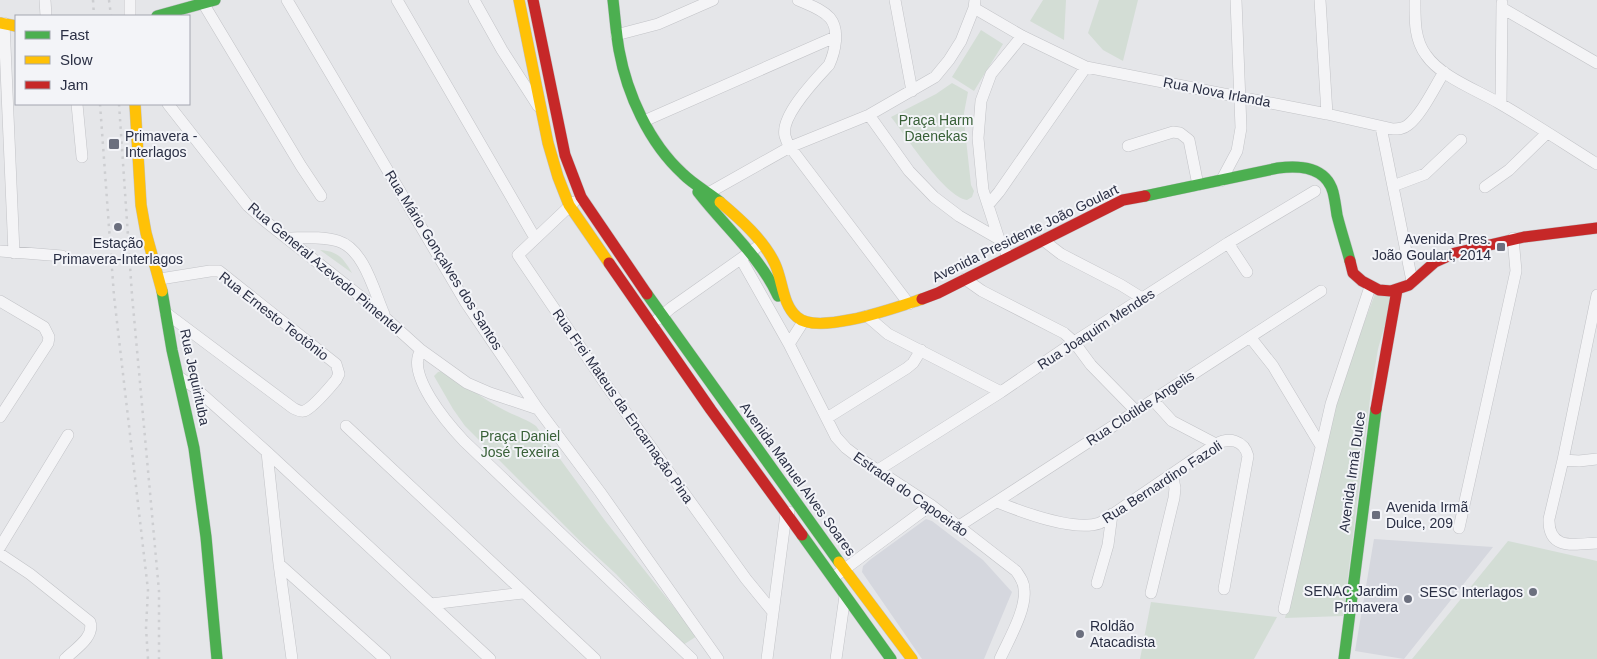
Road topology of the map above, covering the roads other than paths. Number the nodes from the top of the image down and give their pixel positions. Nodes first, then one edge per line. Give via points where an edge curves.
1 (45, 0) edge
2 (130, 0) edge
3 (287, 0) edge
4 (397, 0) edge
5 (474, 0) edge
6 (519, 0) edge
7 (533, 0) edge
8 (614, 0) edge
9 (713, 0) edge
10 (798, 0) edge
11 (895, 0) edge
12 (1236, 0) edge
13 (1320, 0) edge
14 (1415, 0) edge
15 (209, 2) edge
16 (975, 4) edge
17 (1502, 4) edge
18 (46, 15) edge
19 (130, 15) edge
20 (161, 15) edge
21 (2, 23) edge
22 (15, 26) edge
23 (616, 35) junction
24 (1022, 36) junction
25 (835, 37) junction
26 (1597, 63) edge
27 (1086, 67) junction
28 (1444, 72) junction
29 (912, 91) junction
30 (1240, 96) junction
31 (1501, 104) junction
32 (77, 105) edge
33 (135, 105) edge
34 (169, 105) edge
35 (541, 111) junction
36 (1327, 114) junction
37 (869, 115) junction
38 (644, 121) junction
39 (1381, 128) junction
40 (1547, 133) junction
41 (1461, 140) dead end
42 (1128, 146) dead end
43 (790, 147) junction
44 (82, 157) dead end
45 (1597, 164) edge
46 (1221, 181) junction
47 (1198, 185) junction
48 (1393, 186) junction
49 (1485, 187) dead end
50 (1315, 191) dead end
51 (705, 195) junction
52 (321, 196) dead end
53 (581, 196) junction
54 (569, 205) junction
55 (988, 205) junction
56 (1597, 228) edge
57 (287, 238) junction
58 (535, 238) junction
59 (1513, 238) junction
60 (999, 239) junction
61 (1043, 240) junction
62 (1228, 243) junction
63 (762, 244) junction
64 (0, 252) edge
65 (752, 252) junction
66 (14, 253) junction
67 (62, 256) dead end
68 (1008, 256) junction
69 (741, 259) junction
70 (1247, 272) dead end
71 (965, 278) junction
72 (160, 279) junction
73 (1412, 281) junction
74 (1370, 287) junction
75 (1397, 290) junction
76 (1321, 292) dead end
77 (1597, 295) edge
78 (1142, 298) junction
79 (0, 301) edge
80 (909, 304) junction
81 (166, 314) junction
82 (663, 314) junction
83 (872, 315) junction
84 (385, 317) junction
85 (651, 325) junction
86 (801, 325) junction
87 (1250, 337) junction
88 (1074, 342) junction
89 (1593, 343) edge
90 (789, 344) junction
91 (421, 350) junction
92 (921, 350) junction
93 (179, 377) junction
94 (1001, 392) junction
95 (1153, 400) junction
96 (538, 409) junction
97 (1136, 411) junction
98 (0, 417) edge
99 (827, 418) junction
100 (346, 426) dead end
101 (68, 435) dead end
102 (1216, 444) junction
103 (1321, 446) junction
104 (267, 452) junction
105 (1563, 460) junction
106 (1597, 460) edge
107 (878, 470) junction
108 (1172, 474) junction
109 (997, 502) junction
110 (931, 505) junction
111 (799, 506) junction
112 (786, 514) junction
113 (1112, 514) junction
114 (959, 526) junction
115 (1459, 528) dead end
116 (1597, 543) edge
117 (0, 547) edge
118 (0, 554) edge
119 (279, 564) junction
120 (844, 569) junction
121 (832, 578) junction
122 (1097, 583) dead end
123 (1224, 589) dead end
124 (524, 593) junction
125 (1152, 593) dead end
126 (845, 596) junction
127 (431, 604) junction
128 (1284, 609) dead end
129 (773, 612) junction
130 (215, 655) edge
131 (908, 657) edge
132 (66, 659) edge
133 (292, 659) edge
134 (385, 659) edge
135 (490, 659) edge
136 (596, 659) edge
137 (692, 659) edge
138 (718, 659) edge
139 (767, 659) edge
140 (836, 659) edge
141 (891, 659) edge
142 (1000, 659) edge
143 (1344, 659) edge

1 - 18 street
2 - 19 street
3 - 96 street, Rua Mário Gonçalves dos Santos via 466,303
4 - 58 street
5 - 35 street
6 - 35 street
7 - 53 street, Avenida Manuel Alves Soares via 565,155
8 - 23 street
9 - 23 street via 658,24
10 - 25 street via 829,17
11 - 29 street
12 - 30 street
13 - 36 street
14 - 28 street via 1419,41 1427,57
15 - 20 street
15 - 52 street via 291,150
16 - 24 street, Rua Nova Irlanda
16 - 29 street via 964,35 949,60 935,77
17 - 26 street
17 - 31 street
21 - 22 street
21 - 66 street
23 - 38 street via 620,57
24 - 27 street, Rua Nova Irlanda
24 - 55 street via 991,74 981,101 978,138 983,190
25 - 38 street
25 - 43 street via 829,65 786,122 785,135
27 - 30 street, Rua Nova Irlanda
27 - 55 street
28 - 31 street
28 - 39 street, Rua Nova Irlanda via 1408,125 1401,129
29 - 37 street
30 - 36 street, Rua Nova Irlanda
30 - 46 street via 1239,141
31 - 40 street
32 - 44 street
33 - 72 street, Rua Jequirituba via 141,205
34 - 57 street, Rua General Azevedo Pimentel via 248,206
35 - 54 street via 555,169
36 - 39 street, Rua Nova Irlanda
37 - 43 street
37 - 60 street via 909,171 934,198
38 - 51 street via 653,139
39 - 48 street
40 - 45 street
40 - 49 street via 1509,170
41 - 48 street via 1424,174
42 - 47 street via 1173,132 1180,133 1189,140
43 - 51 street
43 - 80 street
46 - 47 street, Avenida Presidente João Goulart
46 - 74 street, Avenida Presidente João Goulart via 1293,166 1318,172 1328,180 1333,192 1353,272
47 - 61 street, Avenida Presidente João Goulart via 1123,200
48 - 73 street
50 - 62 street, Rua Joaquim Mendes
51 - 63 street via 737,217
51 - 65 street
53 - 54 street
53 - 82 street, Avenida Manuel Alves Soares
54 - 58 street, Rua Frei Mateus da Encarnação Pina
54 - 85 street
55 - 60 street
56 - 59 street
57 - 84 street, Rua General Azevedo Pimentel
57 - 84 street via 336,240 352,249 360,258
58 - 129 street, Rua Frei Mateus da Encarnação Pina via 518,255 527,270 604,382
59 - 73 street via 1451,255 1428,267
59 - 115 street via 1516,271
60 - 68 street
61 - 68 street, Avenida Presidente João Goulart
61 - 78 street via 1061,254
62 - 70 street
62 - 78 street, Rua Joaquim Mendes
63 - 65 street
63 - 86 street via 776,266 790,306
64 - 66 street
65 - 69 street
65 - 86 street via 764,268 788,320
66 - 67 street
68 - 71 street, Avenida Presidente João Goulart
69 - 82 street
69 - 90 street
71 - 80 street, Avenida Presidente João Goulart
71 - 88 street via 982,291 1064,333
72 - 81 street, Rua Jequirituba
72 - 81 street, Rua Ernesto Teotônio via 219,271 336,364 339,374 308,409 298,410
73 - 75 street
74 - 75 street via 1387,292
74 - 103 street via 1331,404
75 - 143 street, Avenida Irmã Dulce via 1377,398
76 - 87 street, Rua Clotilde Angelis
77 - 89 street
78 - 88 street, Rua Joaquim Mendes
79 - 98 street via 49,334 48,343
80 - 83 street, Avenida Presidente João Goulart
81 - 93 street, Rua Jequirituba
82 - 85 street
82 - 111 street, Avenida Manuel Alves Soares
83 - 86 street, Avenida Presidente João Goulart via 853,325 820,333 809,333
83 - 92 street via 888,334
84 - 91 street, Rua General Azevedo Pimentel
85 - 112 street
86 - 90 street
87 - 95 street, Rua Clotilde Angelis
87 - 103 street via 1273,366
88 - 94 street, Rua Joaquim Mendes
88 - 97 street via 1084,357
89 - 105 street
90 - 99 street, Estrada do Capoeirão
91 - 96 street, Rua General Azevedo Pimentel via 467,383
91 - 137 street via 417,361 422,380 446,421
92 - 94 street
92 - 99 street via 913,363
93 - 104 street
93 - 130 street, Rua Jequirituba via 198,473 214,610
94 - 107 street, Rua Joaquim Mendes
95 - 97 street, Rua Clotilde Angelis
95 - 102 street via 1172,421
96 - 138 street, Rua Mário Gonçalves dos Santos
97 - 109 street, Rua Clotilde Angelis
99 - 107 street, Estrada do Capoeirão via 836,437 846,448
100 - 124 street
101 - 117 street
102 - 108 street, Rua Bernardino Fazoli
102 - 123 street, Rua Bernardino Fazoli via 1236,441 1248,456
103 - 128 street
104 - 119 street
104 - 127 street
105 - 106 street
105 - 116 street via 1549,527 1555,540 1567,544
107 - 110 street, Estrada do Capoeirão
108 - 113 street, Rua Bernardino Fazoli
108 - 125 street via 1174,498
109 - 113 street, Rua Bernardino Fazoli via 1025,513 1078,525 1100,523
109 - 114 street, Rua Clotilde Angelis
110 - 114 street, Estrada do Capoeirão
110 - 120 street
111 - 112 street
111 - 120 street, Avenida Manuel Alves Soares
112 - 121 street
112 - 129 street
113 - 122 street via 1108,545
114 - 142 street, Estrada do Capoeirão via 1016,571 1024,584 1024,602
118 - 132 street via 91,624 90,634
119 - 133 street
119 - 134 street
120 - 121 street
120 - 131 street, Avenida Manuel Alves Soares
121 - 126 street
124 - 127 street
124 - 136 street
126 - 140 street
126 - 141 street
127 - 135 street
129 - 139 street

